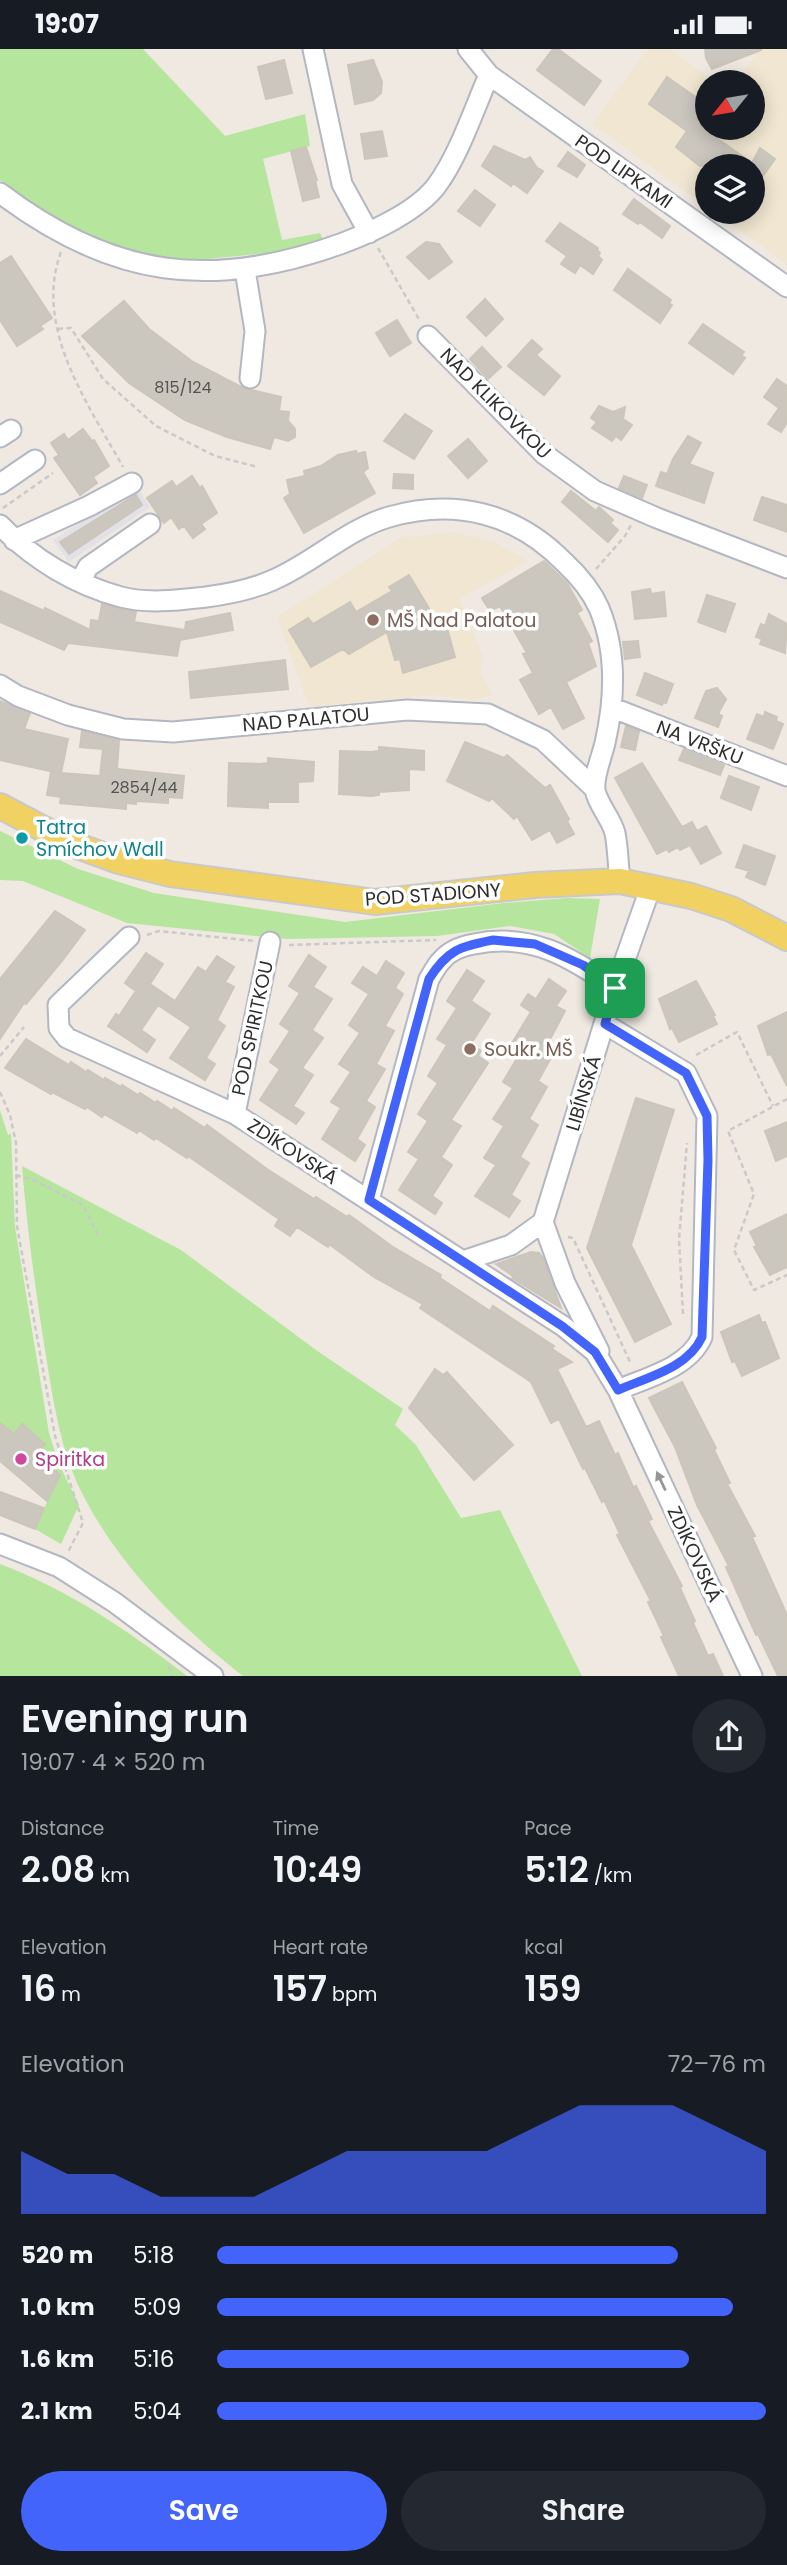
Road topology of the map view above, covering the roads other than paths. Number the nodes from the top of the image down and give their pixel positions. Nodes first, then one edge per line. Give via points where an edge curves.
1 (313, 49) edge
2 (468, 49) edge
3 (489, 75) junction
4 (0, 193) edge
5 (369, 233) junction
6 (245, 270) junction
7 (787, 287) edge
8 (428, 336) road end
9 (250, 378) dead end
10 (35, 460) dead end
11 (132, 483) road end
12 (0, 484) edge
13 (150, 524) dead end
14 (0, 525) edge
15 (14, 540) junction
16 (787, 568) edge
17 (80, 582) junction
18 (0, 685) edge
19 (613, 708) junction
20 (787, 776) edge
21 (595, 789) junction
22 (0, 806) edge
23 (620, 881) junction
24 (651, 886) junction
25 (786, 936) edge
26 (137, 937) road end
27 (270, 942) road end
28 (615, 988) junction
29 (605, 1024) junction
30 (235, 1114) junction
31 (369, 1200) junction
32 (543, 1222) junction
33 (463, 1261) junction
34 (618, 1390) junction
35 (0, 1544) edge
36 (213, 1676) edge
37 (752, 1676) edge

1 - 5 street via 342,184
2 - 3 street, POD LIPKAMI
3 - 5 street via 437,185 421,201
3 - 7 street, POD LIPKAMI
4 - 6 street via 29,215 110,255 155,268
5 - 6 street via 310,255
6 - 9 street via 255,331
8 - 16 street, NAD KLIKOVKOU via 544,454 595,491
10 - 12 street
11 - 15 street
13 - 17 street via 88,567
14 - 15 street
15 - 17 street
17 - 19 street via 122,597 149,600 213,596 274,580 387,517 458,509 491,515 522,527 582,579 599,608 612,655
18 - 21 street, NAD PALATOU via 68,715 123,729 173,732 407,710 488,714 542,740
19 - 20 street, NA VRŠKU
19 - 21 street
21 - 23 street via 614,832
22 - 23 main road, POD STADIONY via 72,844 136,866 362,901
23 - 24 main road, POD STADIONY
24 - 25 main road, POD STADIONY via 731,909
24 - 28 street, LIBÍNSKÁ
26 - 30 street, ZDÍKOVSKÁ via 58,1006 59,1028 67,1038
27 - 30 street, POD SPIRITKOU
28 - 29 street, LIBÍNSKÁ
28 - 31 street via 583,965 535,944 493,940 460,947 442,960 429,979
29 - 32 street, LIBÍNSKÁ
29 - 34 street via 686,1073 707,1116 702,1337 696,1351 676,1365
30 - 31 street, ZDÍKOVSKÁ
31 - 33 street, ZDÍKOVSKÁ
32 - 33 street via 511,1245
32 - 34 street via 565,1283
33 - 34 street, ZDÍKOVSKÁ via 595,1352
37 -> 34 street, ZDÍKOVSKÁ
35 - 36 street via 59,1567

